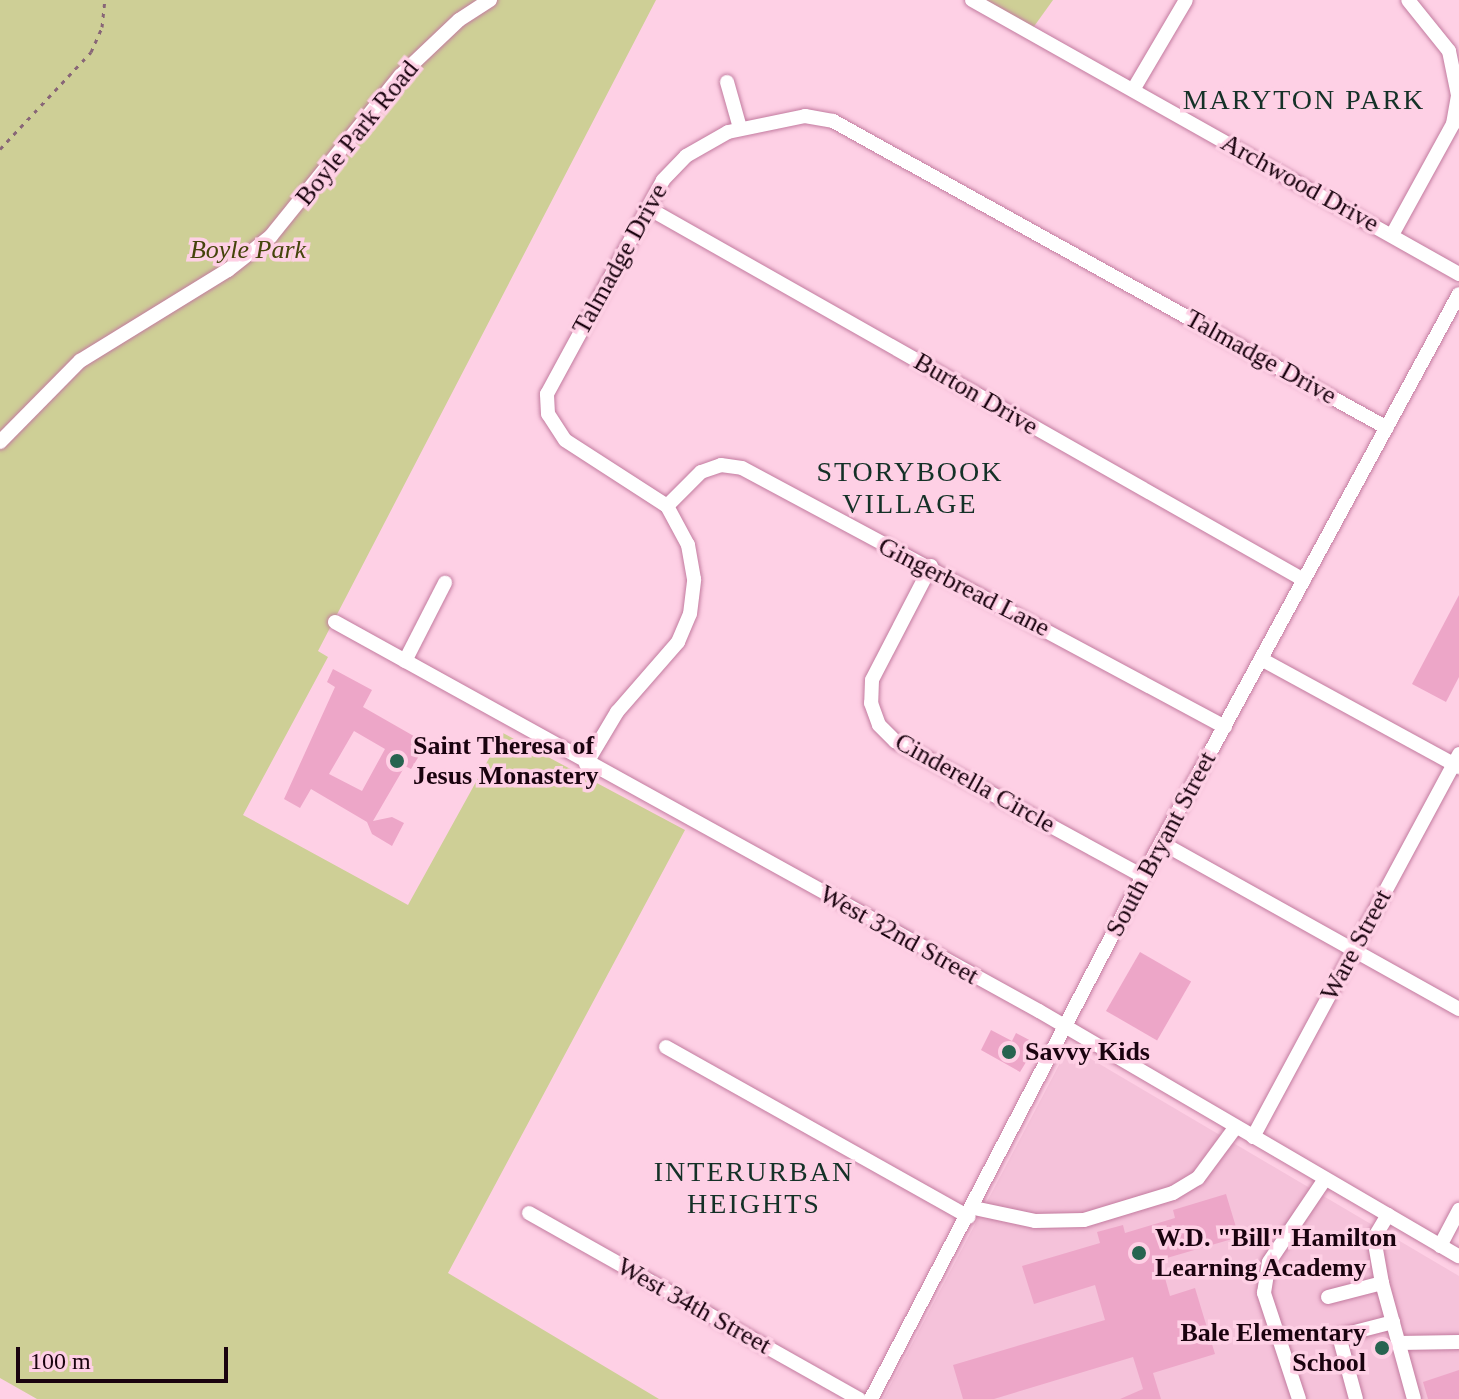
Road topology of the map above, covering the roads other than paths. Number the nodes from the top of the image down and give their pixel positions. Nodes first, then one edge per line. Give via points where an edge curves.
1 (490, 0) edge
2 (972, 0) edge
3 (1186, 0) edge
4 (1408, 0) edge
5 (727, 82) dead end
6 (1133, 90) junction
7 (740, 128) junction
8 (648, 208) junction
9 (1392, 235) junction
10 (1459, 274) edge
11 (1459, 294) edge
12 (1387, 428) junction
13 (0, 442) edge
14 (667, 506) junction
15 (931, 566) junction
16 (1304, 580) junction
17 (445, 583) dead end
18 (335, 622) dead end
19 (1261, 659) junction
20 (405, 661) junction
21 (1225, 727) junction
22 (1457, 762) edge
23 (586, 764) junction
24 (1162, 843) junction
25 (1143, 876) junction
26 (1353, 951) junction
27 (1459, 1009) edge
28 (1064, 1028) junction
29 (666, 1047) dead end
30 (1235, 1128) junction
31 (1253, 1137) junction
32 (1325, 1179) junction
33 (1459, 1210) edge
34 (971, 1212) junction
35 (529, 1213) dead end
36 (1388, 1215) junction
37 (1440, 1246) junction
38 (1459, 1256) edge
39 (1382, 1283) junction
40 (1328, 1297) dead end
41 (1393, 1322) junction
42 (1459, 1342) edge
43 (1399, 1343) junction
44 (859, 1399) edge
45 (871, 1399) edge
46 (1299, 1399) edge
47 (1356, 1399) edge
48 (1414, 1399) edge

1 - 13 street, Boyle Park Road via 459,20 400,76 271,236 228,270 80,361
2 - 6 street, Archwood Drive
3 - 6 street
4 - 9 street via 1449,51 1458,95 1453,124
5 - 7 street
6 - 9 street, Archwood Drive
7 - 8 street, Talmadge Drive via 686,156 663,180
7 - 12 street, Talmadge Drive via 805,116 842,125
8 - 14 street, Talmadge Drive via 552,381 546,407 565,440
8 - 16 street, Burton Drive
9 - 10 street, Archwood Drive
11 - 12 street, South Bryant Street
12 - 16 street, South Bryant Street
14 - 15 street, Gingerbread Lane via 701,472 732,465
14 - 23 street via 692,562 690,614 667,659 617,712
15 - 21 street, Gingerbread Lane
15 - 25 street, Cinderella Circle via 872,680 871,703 879,725 895,741
16 - 19 street, South Bryant Street
17 - 20 street
18 - 20 street, West 32nd Street
19 - 21 street, South Bryant Street
19 - 22 street
20 - 23 street, West 32nd Street
21 - 24 street, South Bryant Street
22 - 26 street, Ware Street
23 - 28 street, West 32nd Street
24 - 25 street, South Bryant Street
24 - 26 street
25 - 28 street, South Bryant Street
26 - 27 street
26 - 31 street, Ware Street
28 - 30 street, West 32nd Street
28 - 34 street, South Bryant Street
29 - 34 street
30 - 31 street, West 32nd Street
30 - 34 street via 1198,1178 1173,1193 1084,1220 1035,1221
31 - 32 street, West 32nd Street
32 - 36 street, West 32nd Street
32 - 46 street via 1269,1262 1264,1293
33 - 37 street
34 - 45 street, South Bryant Street
35 - 44 street, West 34th Street
36 - 37 street, West 32nd Street
36 - 39 street via 1374,1238
37 - 38 street, West 32nd Street
39 - 40 street
39 - 41 street
41 - 43 street
41 - 47 street via 1339,1336
42 - 43 street
43 - 48 street

